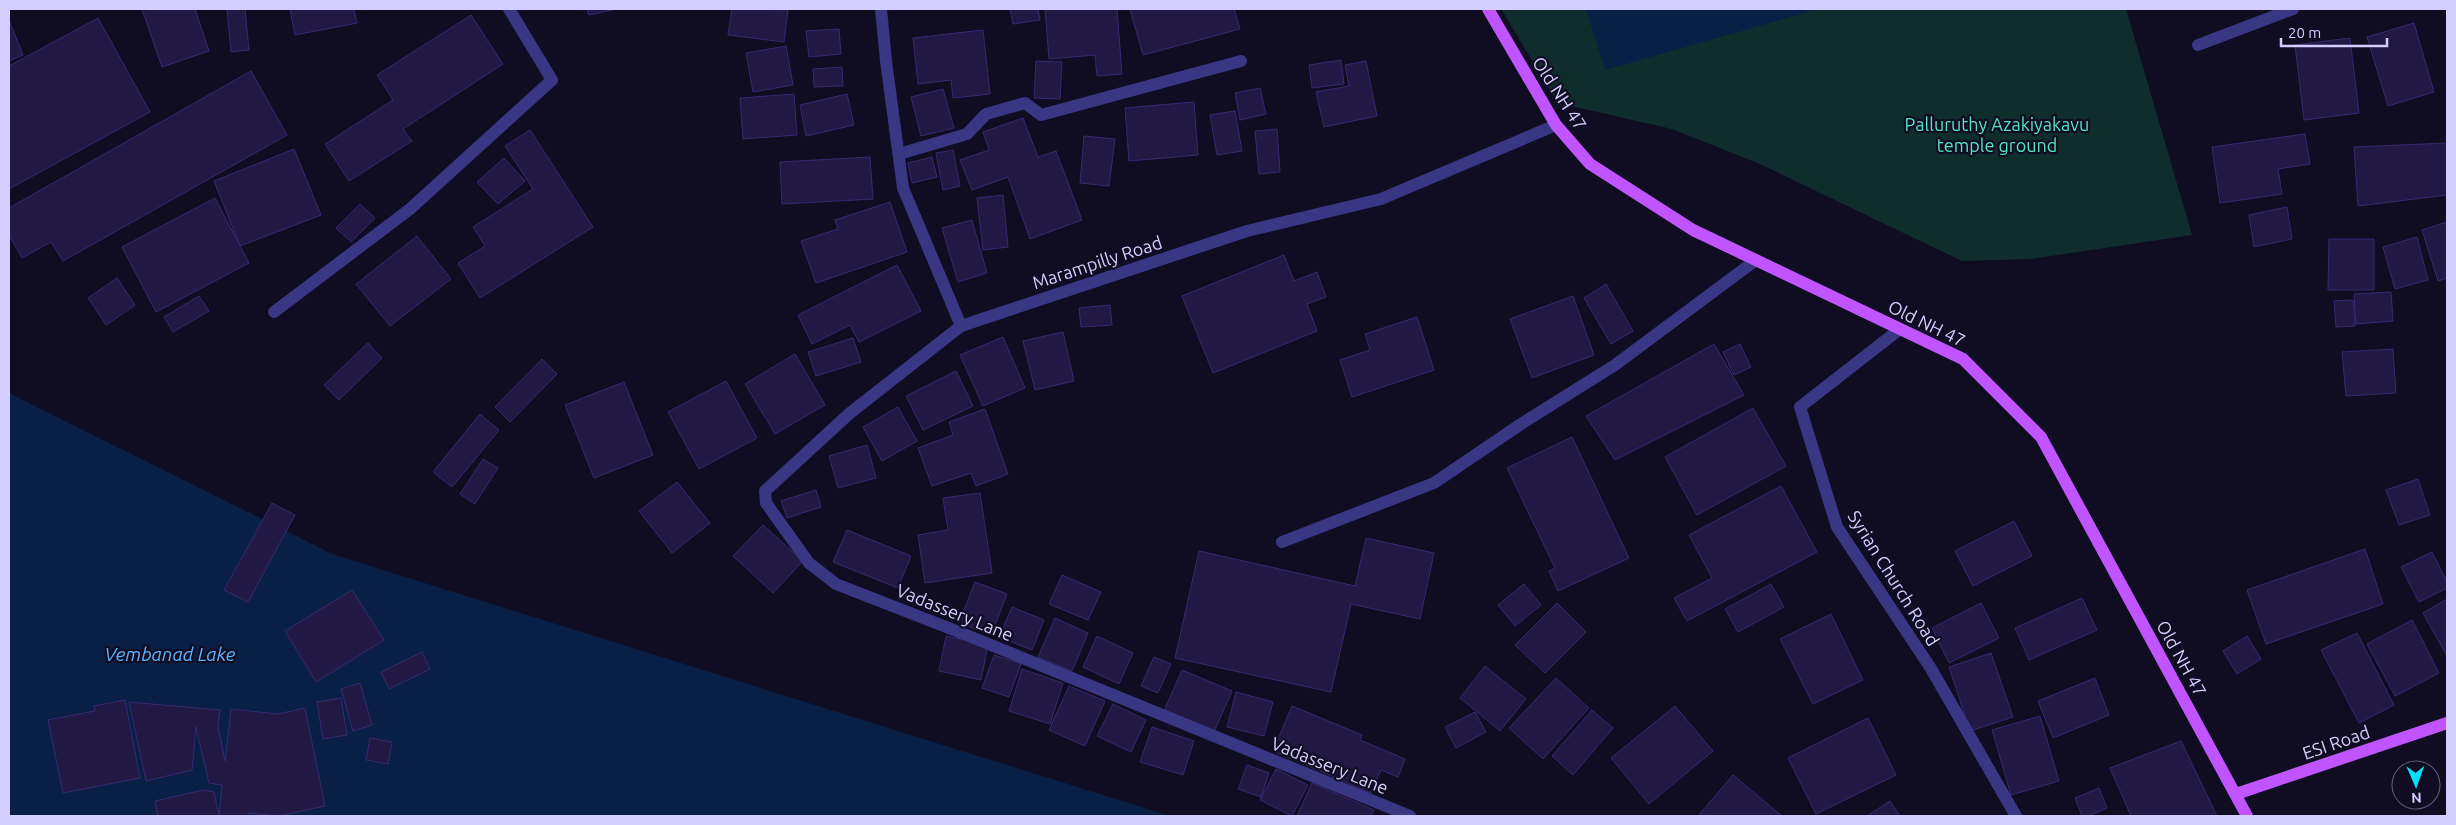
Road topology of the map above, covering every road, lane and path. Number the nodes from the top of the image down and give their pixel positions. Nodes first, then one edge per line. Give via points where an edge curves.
1 (509, 9) edge
2 (881, 9) edge
3 (1488, 9) edge
4 (2293, 9) edge
5 (2198, 46) dead end
6 (1241, 61) dead end
7 (1556, 125) junction
8 (899, 154) junction
9 (1756, 260) junction
10 (274, 312) dead end
11 (961, 326) junction
12 (1900, 329) junction
13 (1282, 542) dead end
14 (2447, 723) edge
15 (2236, 794) junction
16 (1410, 816) edge
17 (2016, 816) edge
18 (2247, 816) edge

1 - 10 street via 552,80 410,209
2 - 8 street
3 - 7 main road, Old NH 47
4 - 5 street
6 - 8 street via 1041,115 1025,103 986,114 967,134
7 - 9 main road, Old NH 47 via 1590,164 1693,230
7 - 11 street, Marampilly Road via 1381,199 1247,232
8 - 11 street via 903,188
9 - 12 main road, Old NH 47
9 - 13 street via 1614,366 1434,483
11 - 16 street, Vadassery Lane via 850,413 765,490 766,503 809,563 836,584
12 - 15 main road, Old NH 47 via 1963,359 2040,437
12 - 17 street, Syrian Church Road via 1800,407 1837,527 1930,667
14 - 15 main road, ESI Road
15 - 18 main road, Old NH 47

